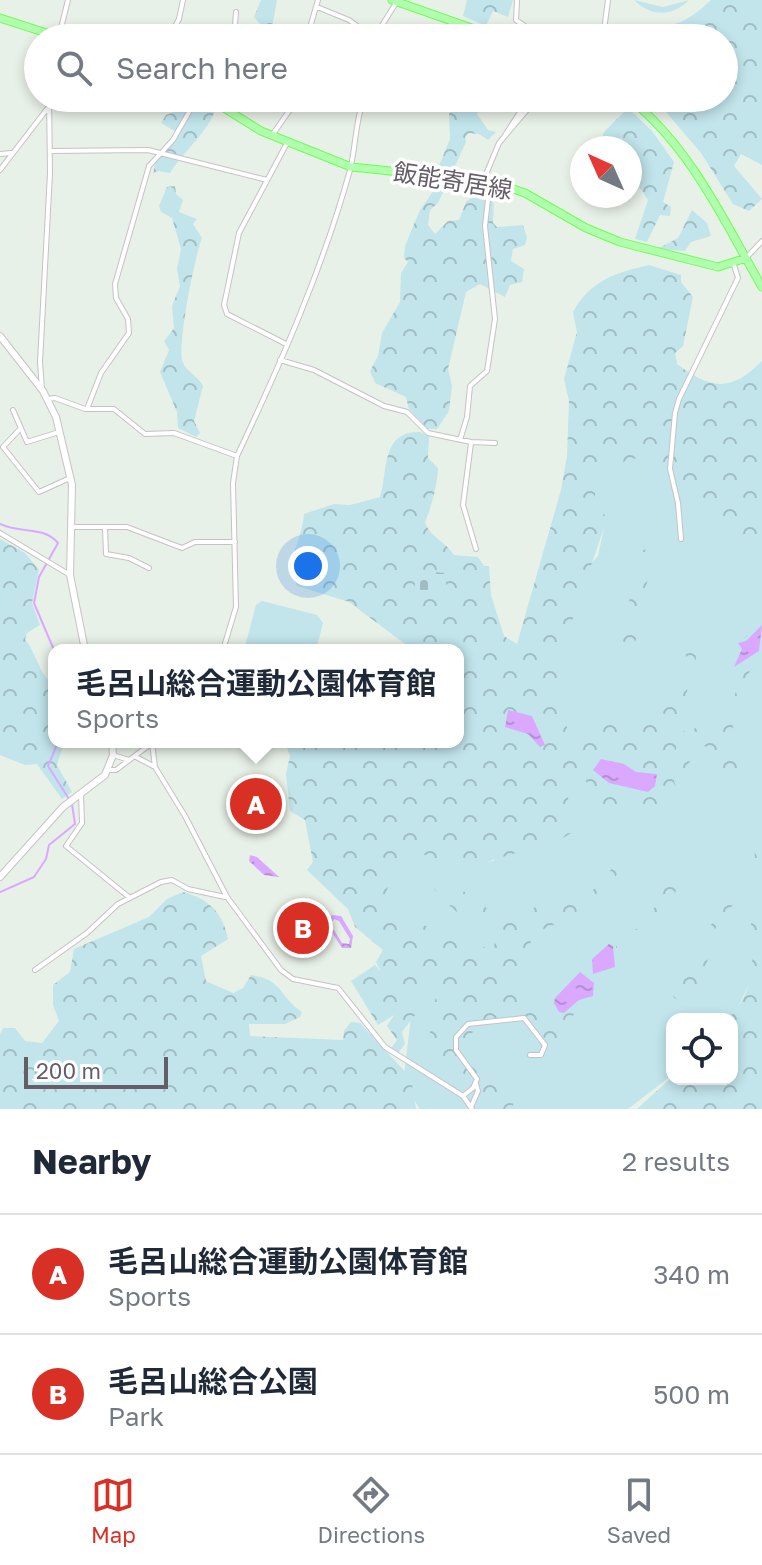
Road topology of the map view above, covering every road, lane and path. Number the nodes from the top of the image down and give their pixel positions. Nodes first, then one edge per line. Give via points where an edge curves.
1 (68, 0) edge
2 (183, 0) edge
3 (318, 0) edge
4 (517, 0) edge
5 (608, 0) edge
6 (394, 1) edge
7 (317, 7) junction
8 (236, 12) dead end
9 (0, 18) edge
10 (62, 24) edge
11 (176, 24) edge
12 (235, 24) edge
13 (312, 24) edge
14 (354, 24) edge
15 (382, 24) edge
16 (460, 24) edge
17 (522, 24) edge
18 (605, 24) edge
19 (24, 26) edge
20 (45, 112) edge
21 (49, 112) edge
22 (190, 112) edge
23 (232, 112) edge
24 (290, 112) edge
25 (359, 112) edge
26 (520, 112) edge
27 (525, 112) edge
28 (644, 112) edge
29 (272, 136) junction
30 (287, 143) junction
31 (499, 143) junction
32 (50, 151) junction
33 (11, 153) junction
34 (161, 153) junction
35 (0, 154) edge
36 (351, 167) junction
37 (0, 170) edge
38 (267, 180) junction
39 (486, 181) junction
40 (762, 241) edge
41 (746, 258) junction
42 (734, 265) junction
43 (762, 287) edge
44 (0, 336) edge
45 (286, 344) junction
46 (280, 360) junction
47 (43, 391) junction
48 (48, 399) junction
49 (87, 409) junction
50 (13, 410) dead end
51 (21, 428) junction
52 (59, 432) junction
53 (460, 440) junction
54 (471, 442) junction
55 (495, 443) dead end
56 (237, 456) junction
57 (70, 478) junction
58 (72, 527) junction
59 (105, 528) junction
60 (0, 533) edge
61 (681, 539) dead end
62 (235, 542) junction
63 (476, 549) dead end
64 (149, 568) dead end
65 (70, 575) junction
66 (86, 644) edge
67 (225, 644) edge
68 (112, 748) edge
69 (145, 748) edge
70 (153, 748) edge
71 (113, 755) junction
72 (135, 756) junction
73 (129, 760) junction
74 (155, 767) junction
75 (108, 770) junction
76 (81, 794) junction
77 (0, 877) edge
78 (227, 897) junction
79 (130, 898) junction
80 (35, 970) dead end
81 (530, 1055) dead end
82 (476, 1084) junction
83 (463, 1096) junction
84 (472, 1108) edge

1 - 10 street
2 - 11 street
3 - 7 street
4 - 17 street via 516,20
5 - 18 street
6 - 15 street
6 - 16 main road
7 - 13 street
7 - 14 street
8 - 12 street
9 - 19 main road
20 - 33 street
21 - 32 street
22 - 34 street
23 - 29 main road, 飯能寄居線
24 - 29 street
25 - 36 street
26 - 31 street
27 - 31 street
28 - 41 main road via 686,156
29 - 30 main road, 飯能寄居線
30 - 36 main road, 飯能寄居線
30 - 38 street
31 - 39 street
32 - 34 street
32 - 47 street
33 - 35 street
33 - 37 street
34 - 38 street
34 - 49 street via 149,166 118,265 116,298 129,333 101,373
36 - 39 main road, 飯能寄居線
36 - 45 street
38 - 45 street via 239,233 224,311
39 - 42 main road, 飯能寄居線 via 539,199 620,242 718,267
39 - 53 street via 492,346 487,371 470,386
40 - 41 street
41 - 42 main road
41 - 43 main road
42 - 61 street via 738,278 679,399 672,431 670,469
44 - 47 main road
45 - 46 street
46 - 53 street via 407,412 428,433
46 - 56 street
47 - 48 main road
48 - 49 street
48 - 52 main road
49 - 56 street via 114,409 145,434 174,433
50 - 51 street
51 - 52 street via 30,443
51 - 57 street via 3,447 39,492
52 - 57 main road
53 - 54 street
54 - 55 street
54 - 63 street via 463,505
56 - 62 street
57 - 58 main road
58 - 59 street
58 - 65 main road
59 - 62 street via 132,529 182,548 195,542
59 - 64 street via 106,554
60 - 65 street
62 - 67 street via 236,613
65 - 66 main road
68 - 71 main road
69 - 72 street
70 - 74 street
71 - 73 street
71 - 75 main road
72 - 73 street
72 - 74 street
73 - 75 street
74 - 78 street
75 - 76 main road
76 - 77 main road
76 - 79 street via 82,823 66,846
78 - 79 street via 172,880
78 - 83 street via 285,974 335,986 396,1056
79 - 80 street
81 - 82 street via 541,1055 545,1045 524,1018 468,1024 455,1044
82 - 83 street
82 - 84 street
83 - 84 street

